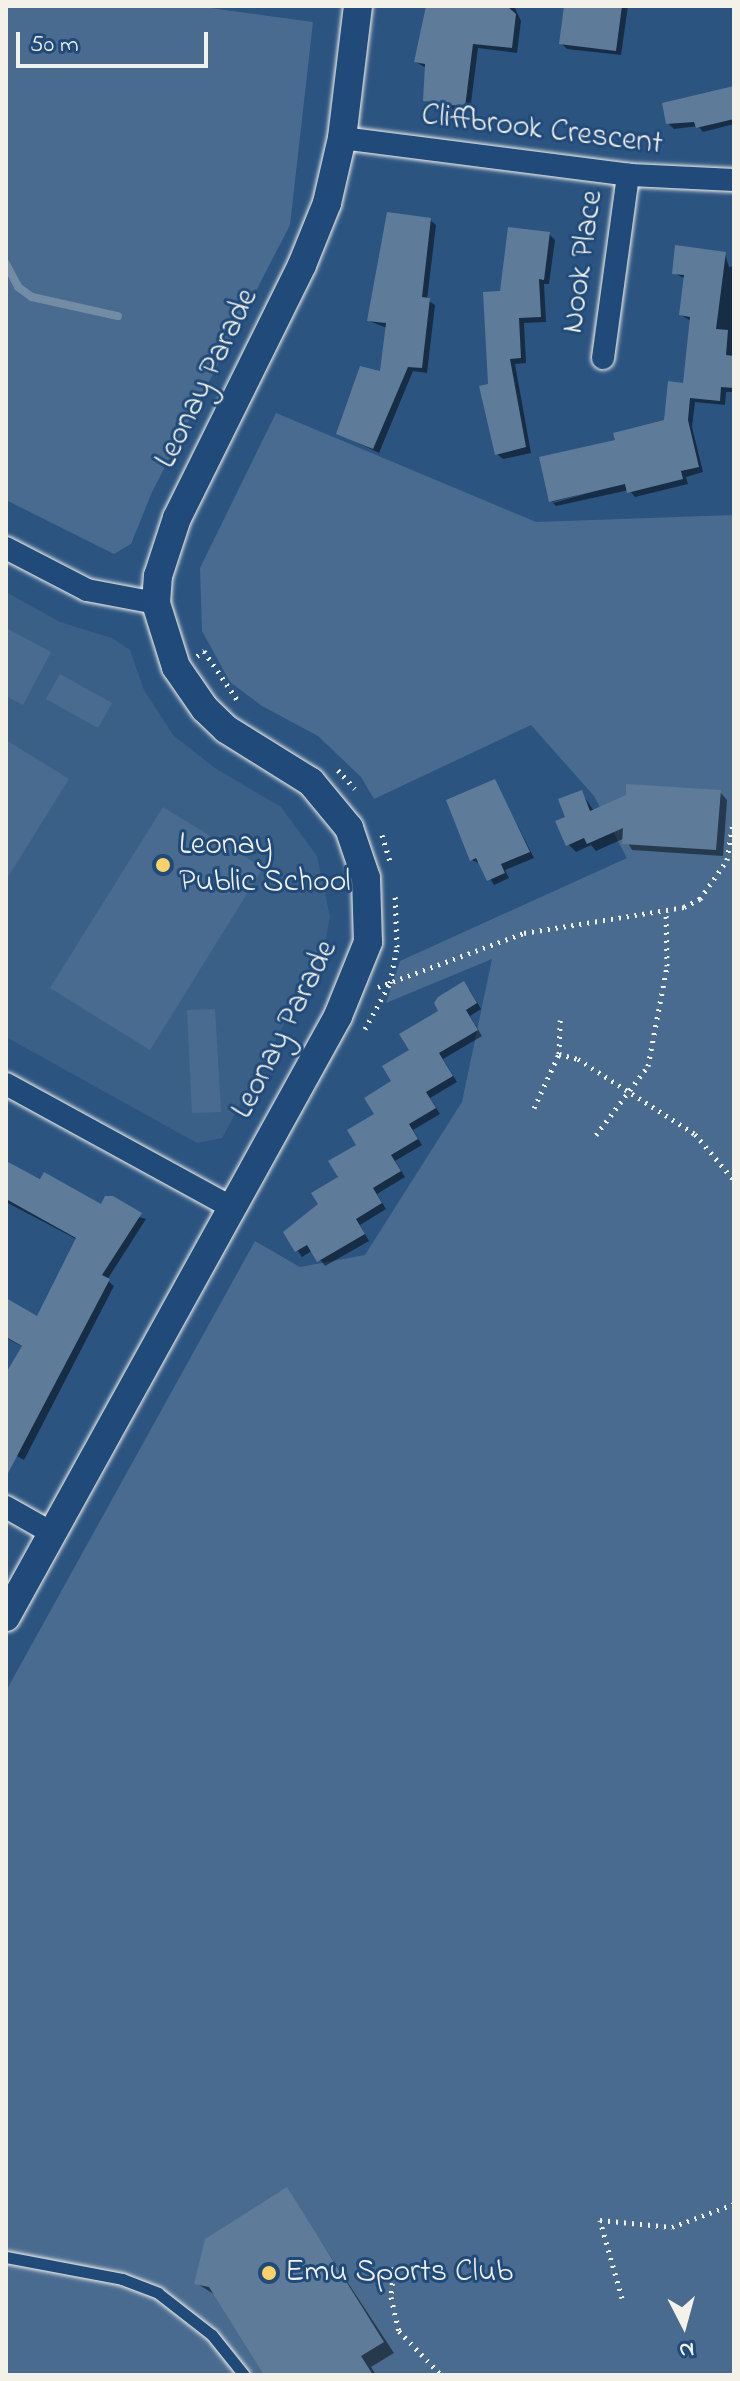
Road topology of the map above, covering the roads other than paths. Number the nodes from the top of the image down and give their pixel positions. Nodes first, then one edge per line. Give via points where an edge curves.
1 (358, 6) edge
2 (342, 138) junction
3 (628, 175) junction
4 (734, 180) edge
5 (603, 358) dead end
6 (6, 548) edge
7 (156, 603) junction
8 (6, 1084) edge
9 (231, 1207) junction
10 (6, 1507) edge
11 (52, 1533) junction
12 (6, 1617) edge
13 (6, 2257) edge
14 (244, 2375) edge

1 - 2 street, Leonay Parade
2 - 3 street, Cliffbrook Crescent
2 - 7 street, Leonay Parade via 327,203 302,265 177,518 158,576
3 - 4 street, Cliffbrook Crescent
3 - 5 street, Nook Place
6 - 7 street via 87,590
7 - 9 street, Leonay Parade via 176,667 205,709 226,729 311,782 354,838 366,878 370,921 350,992
8 - 9 street
9 - 11 street, Leonay Parade
10 - 11 street
11 - 12 street, Leonay Parade
13 - 14 lane via 122,2279 158,2293 212,2335

